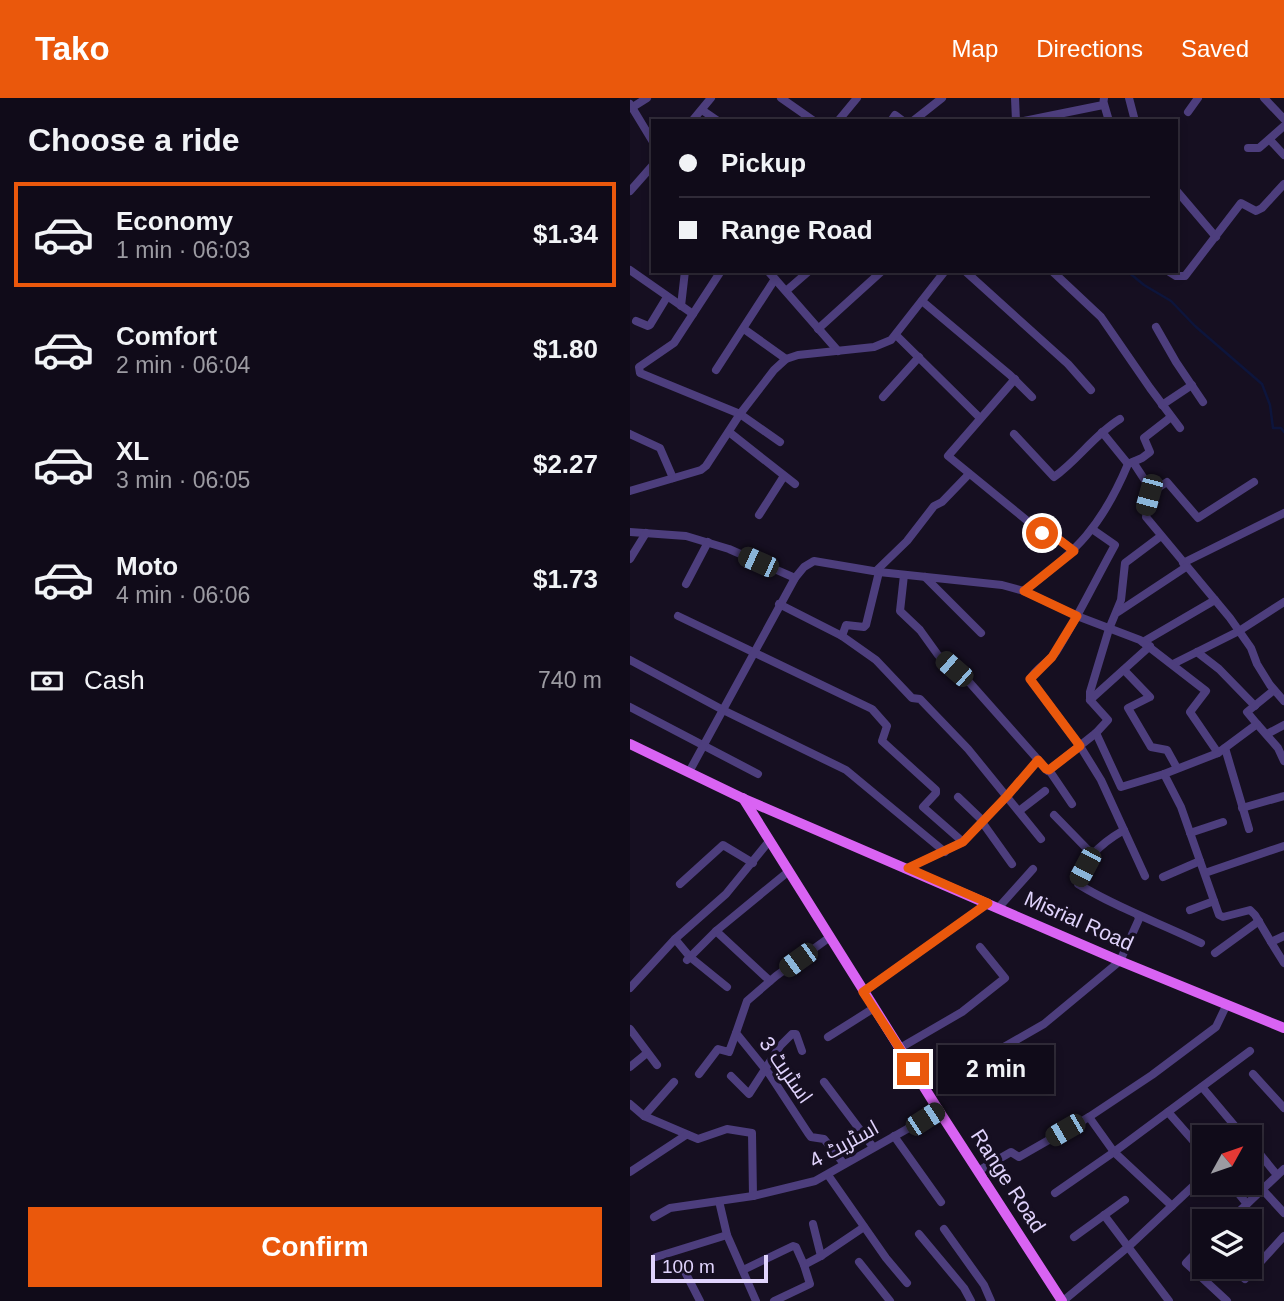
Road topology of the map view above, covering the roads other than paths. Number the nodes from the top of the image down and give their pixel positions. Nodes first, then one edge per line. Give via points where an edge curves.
1 (647, 98) edge
2 (711, 98) edge
3 (781, 98) edge
4 (857, 98) edge
5 (942, 98) edge
6 (1015, 98) edge
7 (1129, 98) edge
8 (1198, 98) edge
9 (1264, 98) edge
10 (1104, 101) edge
11 (631, 106) edge
12 (702, 110) junction
13 (1188, 112) dead end
14 (694, 119) edge
15 (715, 119) edge
16 (811, 119) edge
17 (840, 119) edge
18 (916, 119) edge
19 (1016, 119) edge
20 (1032, 119) edge
21 (1108, 119) edge
22 (1134, 119) edge
23 (1284, 119) edge
24 (1284, 126) edge
25 (651, 139) edge
26 (1270, 140) junction
27 (1248, 148) dead end
28 (1284, 155) edge
29 (651, 170) edge
30 (1284, 184) edge
31 (630, 191) edge
32 (1178, 192) edge
33 (1216, 237) junction
34 (633, 272) edge
35 (685, 273) edge
36 (720, 273) edge
37 (770, 273) edge
38 (806, 273) edge
39 (880, 273) edge
40 (943, 273) edge
41 (967, 273) edge
42 (1054, 273) edge
43 (1171, 273) edge
44 (775, 279) junction
45 (630, 284) edge
46 (786, 291) junction
47 (667, 297) junction
48 (922, 301) junction
49 (681, 306) junction
50 (693, 314) junction
51 (636, 321) dead end
52 (1156, 327) dead end
53 (818, 328) junction
54 (744, 329) junction
55 (895, 335) junction
56 (838, 351) junction
57 (919, 357) junction
58 (786, 359) junction
59 (716, 370) dead end
60 (1015, 379) junction
61 (1192, 386) junction
62 (1091, 390) dead end
63 (883, 397) dead end
64 (1032, 397) dead end
65 (1203, 402) dead end
66 (1162, 405) junction
67 (740, 414) junction
68 (1171, 417) junction
69 (980, 418) junction
70 (1120, 419) dead end
71 (1180, 428) dead end
72 (729, 432) junction
73 (1102, 432) junction
74 (630, 434) edge
75 (1014, 434) dead end
76 (780, 442) dead end
77 (1131, 463) junction
78 (969, 474) junction
79 (784, 476) junction
80 (673, 478) junction
81 (1254, 482) dead end
82 (795, 484) dead end
83 (630, 491) edge
84 (1150, 493) junction
85 (1284, 513) edge
86 (759, 515) dead end
87 (1092, 529) junction
88 (630, 532) edge
89 (646, 533) junction
90 (1161, 536) junction
91 (708, 542) junction
92 (1074, 551) junction
93 (630, 559) edge
94 (1185, 565) junction
95 (877, 572) junction
96 (904, 575) junction
97 (925, 577) junction
98 (795, 578) junction
99 (686, 584) dead end
100 (1024, 591) junction
101 (1215, 600) junction
102 (1284, 603) edge
103 (779, 604) junction
104 (1118, 612) junction
105 (678, 616) dead end
106 (1077, 616) junction
107 (1109, 629) junction
108 (1239, 631) junction
109 (981, 633) dead end
110 (842, 636) junction
111 (1146, 644) junction
112 (754, 652) junction
113 (1197, 652) junction
114 (630, 660) edge
115 (1173, 664) junction
116 (1124, 670) junction
117 (1274, 690) junction
118 (1090, 700) junction
119 (1284, 701) edge
120 (630, 706) edge
121 (1255, 706) junction
122 (723, 710) junction
123 (1257, 724) junction
124 (1284, 725) edge
125 (1096, 733) junction
126 (1267, 734) junction
127 (630, 744) edge
128 (704, 745) junction
129 (1080, 746) junction
130 (1222, 751) junction
131 (1038, 760) junction
132 (1284, 761) edge
133 (1177, 768) junction
134 (1049, 770) junction
135 (689, 772) junction
136 (758, 774) dead end
137 (1164, 774) junction
138 (1045, 791) dead end
139 (1007, 796) junction
140 (1284, 796) edge
141 (958, 797) dead end
142 (742, 798) junction
143 (1072, 804) dead end
144 (1242, 808) junction
145 (1019, 811) junction
146 (1054, 815) dead end
147 (983, 822) junction
148 (1223, 822) dead end
149 (1249, 829) dead end
150 (1124, 830) junction
151 (1190, 833) junction
152 (1041, 839) dead end
153 (770, 840) junction
154 (963, 842) junction
155 (1284, 846) edge
156 (945, 852) junction
157 (1092, 854) junction
158 (1200, 861) junction
159 (753, 863) junction
160 (1012, 864) dead end
161 (908, 868) junction
162 (1033, 869) dead end
163 (789, 871) junction
164 (1205, 873) junction
165 (1145, 876) dead end
166 (1163, 877) dead end
167 (680, 884) dead end
168 (1214, 901) junction
169 (993, 905) junction
170 (1190, 910) dead end
171 (1138, 916) junction
172 (1259, 921) junction
173 (716, 931) junction
174 (1284, 936) edge
175 (830, 937) junction
176 (674, 939) junction
177 (1271, 942) junction
178 (1201, 943) dead end
179 (980, 947) dead end
180 (1215, 953) dead end
181 (688, 958) junction
182 (1120, 961) junction
183 (1284, 962) edge
184 (770, 981) junction
185 (727, 987) dead end
186 (630, 988) edge
187 (863, 992) junction
188 (1227, 1004) junction
189 (874, 1008) junction
190 (1284, 1028) edge
191 (630, 1029) edge
192 (736, 1033) junction
193 (828, 1037) dead end
194 (900, 1048) junction
195 (802, 1051) dead end
196 (1250, 1051) dead end
197 (647, 1053) junction
198 (976, 1063) dead end
199 (657, 1065) dead end
200 (630, 1067) edge
201 (765, 1069) junction
202 (699, 1074) dead end
203 (1253, 1074) dead end
204 (731, 1076) dead end
205 (674, 1082) dead end
206 (824, 1082) dead end
207 (1202, 1087) junction
208 (630, 1104) edge
209 (1284, 1108) edge
210 (939, 1111) junction
211 (1168, 1112) junction
212 (644, 1116) junction
213 (1089, 1117) junction
214 (1234, 1125) edge
215 (687, 1135) junction
216 (894, 1136) junction
217 (1192, 1139) edge
218 (873, 1147) junction
219 (1114, 1152) junction
220 (1262, 1154) edge
221 (844, 1164) junction
222 (978, 1171) junction
223 (630, 1172) edge
224 (1281, 1172) edge
225 (828, 1175) junction
226 (1192, 1187) edge
227 (1262, 1189) joint
228 (1055, 1193) dead end
229 (1241, 1195) edge
230 (1256, 1195) edge
231 (753, 1196) junction
232 (1125, 1200) dead end
233 (719, 1201) junction
234 (941, 1202) dead end
235 (1248, 1203) junction
236 (1172, 1206) junction
237 (1242, 1209) edge
238 (1284, 1213) edge
239 (1104, 1215) junction
240 (654, 1217) dead end
241 (813, 1224) dead end
242 (864, 1227) junction
243 (944, 1229) dead end
244 (919, 1234) dead end
245 (727, 1235) junction
246 (1284, 1236) edge
247 (1074, 1237) dead end
248 (1128, 1247) junction
249 (821, 1256) junction
250 (1192, 1256) edge
251 (656, 1257) dead end
252 (1262, 1260) edge
253 (859, 1262) dead end
254 (804, 1265) junction
255 (1192, 1269) edge
256 (684, 1270) dead end
257 (743, 1270) junction
258 (1203, 1279) edge
259 (907, 1283) dead end
260 (989, 1298) edge
261 (700, 1301) edge
262 (756, 1301) edge
263 (774, 1301) edge
264 (890, 1301) edge
265 (971, 1301) edge
266 (978, 1301) edge
267 (1063, 1301) edge
268 (1169, 1301) edge
269 (1227, 1301) edge

1 - 11 street
2 - 12 street
3 - 16 street
4 - 17 street
5 - 18 street
6 - 19 street
7 - 22 street
8 - 13 street
9 - 23 street
10 - 20 street
10 - 21 street
11 - 25 street
12 - 14 street
12 - 15 street
24 - 26 street
26 - 27 street via 1259,148
26 - 28 street
29 - 31 street
30 - 33 street via 1256,211 1241,203
32 - 33 street
33 - 43 street via 1185,275
34 - 45 street
34 - 47 street
35 - 49 street
36 - 50 street
37 - 44 street
38 - 46 street
39 - 53 street
40 - 48 street
41 - 62 street
42 - 66 street via 1101,317
44 - 46 street
44 - 54 street
46 - 53 street
47 - 49 street
47 - 51 street via 648,326
48 - 55 street
48 - 60 street
49 - 50 street
50 - 67 street via 674,344 638,370
52 - 61 street
53 - 56 street
54 - 58 street
54 - 59 street
55 - 56 street via 874,347
55 - 57 street
56 - 58 street
57 - 63 street
57 - 69 street
58 - 67 street
60 - 64 street
60 - 69 street
61 - 65 street
61 - 66 street
66 - 68 street
67 - 72 street
67 - 76 street
68 - 71 street
68 - 77 street via 1144,438 1150,452
69 - 78 street via 948,455
70 - 73 street
72 - 79 street
72 - 80 street via 701,470
73 - 75 street via 1054,477
73 - 77 street
74 - 80 street via 660,448
77 - 84 street
77 - 87 street
78 - 92 street via 1041,532 1049,532
78 - 95 street via 934,506
79 - 82 street
79 - 86 street
80 - 83 street
81 - 84 street via 1198,518 1167,482
84 - 90 street via 1145,513
85 - 94 street
87 - 92 street
87 - 106 street via 1115,545
88 - 89 street
89 - 91 street
89 - 93 street
90 - 94 street
90 - 104 street via 1125,563
91 - 98 street
91 - 99 street
92 - 100 street
94 - 101 street
94 - 104 street
95 - 96 street
95 - 98 street via 814,561
95 - 110 street via 866,625 846,625
96 - 97 street
96 - 131 street via 900,611
97 - 100 street
97 - 109 street
98 - 103 street
100 - 106 street
101 - 108 street
101 - 111 street
102 - 108 street
103 - 110 street
103 - 112 street
104 - 107 street
105 - 112 street
106 - 107 street
106 - 129 street via 1052,657 1030,679
107 - 111 street
107 - 118 street
108 - 113 street
108 - 117 street
110 - 139 street via 876,660 912,698 920,699
111 - 115 street
111 - 116 street
112 - 122 street
112 - 154 street via 880,715 887,726 882,741 936,790 923,807
113 - 115 street
113 - 121 street
114 - 122 street
115 - 130 street via 1206,691 1190,712
116 - 118 street
116 - 133 street via 1150,697 1128,708 1151,747 1167,750
117 - 119 street
117 - 121 street
118 - 125 street via 1108,720
120 - 128 street
121 - 123 street via 1247,712
122 - 128 street
122 - 156 street via 846,770
123 - 126 street
123 - 130 street
124 - 126 street
125 - 129 street
125 - 137 street via 1121,787
126 - 132 street
127 - 135 main road, Misrial Road
128 - 135 street
128 - 136 street
129 - 134 street
129 - 150 street
130 - 133 street
130 - 144 street
131 - 134 street
131 - 139 street
133 - 137 street
134 - 143 street
135 - 142 main road, Misrial Road
137 - 151 street
138 - 145 street
139 - 145 street
139 - 147 street
140 - 144 street
141 - 147 street
142 - 153 main road, Range Road
142 - 161 main road, Misrial Road
144 - 149 street
145 - 152 street
146 - 157 street
147 - 154 street
147 - 160 street
148 - 151 street
150 - 157 street
150 - 165 street
151 - 158 street
153 - 159 street
153 - 163 main road, Range Road
154 - 156 street
155 - 164 street
156 - 161 street
157 - 171 street via 1078,884
158 - 164 street
158 - 166 street
159 - 167 street via 723,845
159 - 176 street via 726,894
161 - 169 main road, Misrial Road
162 - 169 street
163 - 173 street
163 - 175 main road, Range Road
164 - 168 street
168 - 170 street
168 - 172 street via 1221,916 1250,910
169 - 182 main road, Misrial Road
169 - 187 street
171 - 178 street
171 - 182 street
172 - 177 street
172 - 180 street
173 - 181 street
173 - 184 street
174 - 177 street
175 - 184 street, اسٹریٹ 3
175 - 187 main road, Range Road
176 - 181 street
176 - 186 street
177 - 183 street
179 - 194 street via 1005,978 970,1006
181 - 185 street
182 - 188 main road, Misrial Road
182 - 198 street via 1044,1024
184 - 192 street, اسٹریٹ 3 via 747,1001
187 - 189 main road, Range Road
188 - 190 main road, Misrial Road
188 - 213 street via 1216,1027
189 - 193 street
189 - 194 main road, Range Road
191 - 197 street
192 - 201 street, اسٹریٹ 3
192 - 202 street via 729,1052 718,1049
194 - 210 main road, Range Road
195 - 201 street via 792,1034
196 - 207 street
197 - 199 street
197 - 200 street
201 - 204 street via 749,1094
201 - 221 street, اسٹریٹ 3 via 811,1137 824,1139
203 - 209 street
205 - 212 street
206 - 218 street
207 - 211 street
207 - 214 street
208 - 212 street
210 - 216 street, اسٹریٹ 4
210 - 222 main road, Range Road
211 - 217 street
211 - 219 street
212 - 215 street
213 - 219 street
213 - 222 street via 1019,1157 1010,1153
215 - 223 street
215 - 231 street via 698,1139 727,1129 752,1133
216 - 218 street, اسٹریٹ 4
216 - 234 street
218 - 221 street, اسٹریٹ 4
219 - 228 street
219 - 236 street
220 - 224 street
221 - 225 street, اسٹریٹ 4
222 - 267 main road, Range Road
224 - 227 street
225 - 231 street, اسٹریٹ 4
225 - 242 street
226 - 236 street
227 - 238 street
229 - 235 street
230 - 235 street
231 - 233 street, اسٹریٹ 4
232 - 239 street
233 - 240 street, اسٹریٹ 4 via 670,1208
233 - 245 street
235 - 237 street
236 - 248 street
239 - 247 street
239 - 248 street
241 - 249 street
242 - 249 street
242 - 259 street
243 - 260 street
244 - 265 street
245 - 251 street
245 - 257 street
246 - 252 street
248 - 267 street
248 - 268 street
249 - 254 street
250 - 255 street via 1185,1263
253 - 264 street
254 - 257 street via 793,1246
254 - 263 street via 810,1284
256 - 261 street
257 - 262 street
258 - 269 street
260 - 266 street

